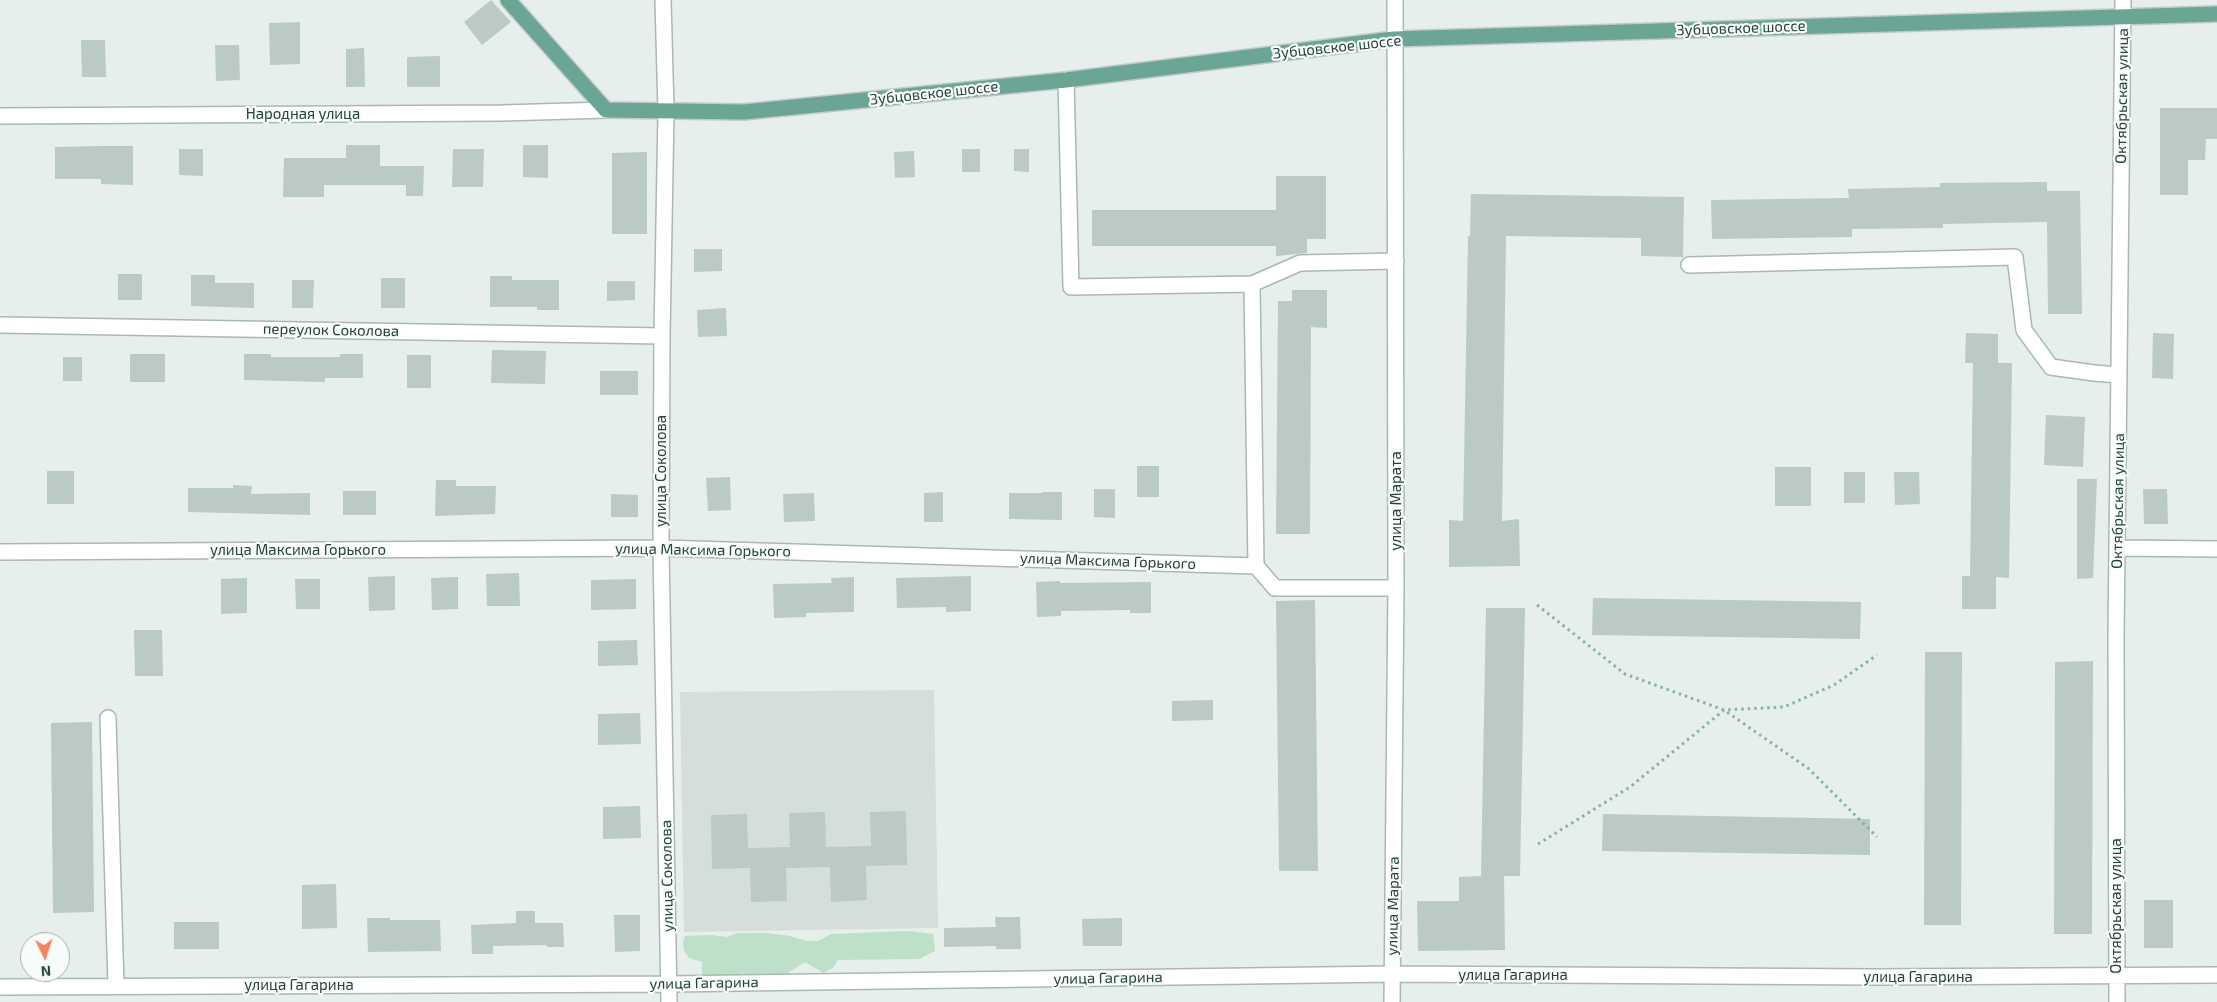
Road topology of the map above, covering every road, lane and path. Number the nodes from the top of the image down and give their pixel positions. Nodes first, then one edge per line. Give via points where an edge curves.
1 (508, 0) edge
2 (663, 0) edge
3 (1394, 0) edge
4 (2123, 0) edge
5 (2217, 14) edge
6 (2123, 16) junction
7 (1394, 39) junction
8 (1066, 80) junction
9 (606, 110) junction
10 (666, 110) junction
11 (0, 116) edge
12 (1396, 261) junction
13 (1689, 265) dead end
14 (1252, 284) junction
15 (0, 325) edge
16 (662, 336) junction
17 (2119, 375) junction
18 (661, 548) junction
19 (2117, 548) junction
20 (2217, 549) edge
21 (0, 552) edge
22 (1256, 566) junction
23 (1396, 588) junction
24 (1537, 605) dead end
25 (1877, 656) dead end
26 (1724, 710) junction
27 (108, 718) dead end
28 (1877, 837) dead end
29 (1538, 844) dead end
30 (1392, 974) junction
31 (2217, 975) edge
32 (2116, 976) junction
33 (669, 984) junction
34 (116, 986) junction
35 (0, 987) edge
36 (669, 1002) edge
37 (1392, 1002) edge
38 (2117, 1002) edge

1 - 9 main road
2 - 10 street, улица Соколова
3 - 7 street, улица Марата
4 - 6 street, Октябрьская улица
5 - 6 main road, Зубцовское шоссе
6 - 7 main road, Зубцовское шоссе
6 - 17 street, Октябрьская улица
7 - 8 main road, Зубцовское шоссе
7 - 12 street, улица Марата
8 - 10 main road, Зубцовское шоссе via 744,112
8 - 14 street via 1071,287
9 - 10 main road, Зубцовское шоссе
9 - 11 street, Народная улица
10 - 16 street, улица Соколова
12 - 14 street via 1300,263
12 - 23 street, улица Марата
13 - 17 street via 2015,257 2024,330 2051,366
14 - 22 street
15 - 16 street, переулок Соколова
16 - 18 street, улица Соколова
17 - 19 street, Октябрьская улица
18 - 21 street, улица Максима Горького
18 - 22 street, улица Максима Горького
18 - 33 street, улица Соколова
19 - 20 street
19 - 32 street, Октябрьская улица
22 - 23 street via 1275,588
23 - 30 street, улица Марата
24 - 26 path via 1625,674
25 - 26 path via 1834,685 1784,707
26 - 28 path via 1809,769
26 - 29 path via 1630,787
27 - 34 street
30 - 32 street, улица Гагарина via 1874,978
30 - 33 street, улица Гагарина
30 - 37 street, улица Марата
31 - 32 street, улица Гагарина
32 - 38 street, Октябрьская улица
33 - 34 street, улица Гагарина
33 - 36 street, улица Соколова
34 - 35 street, улица Гагарина

